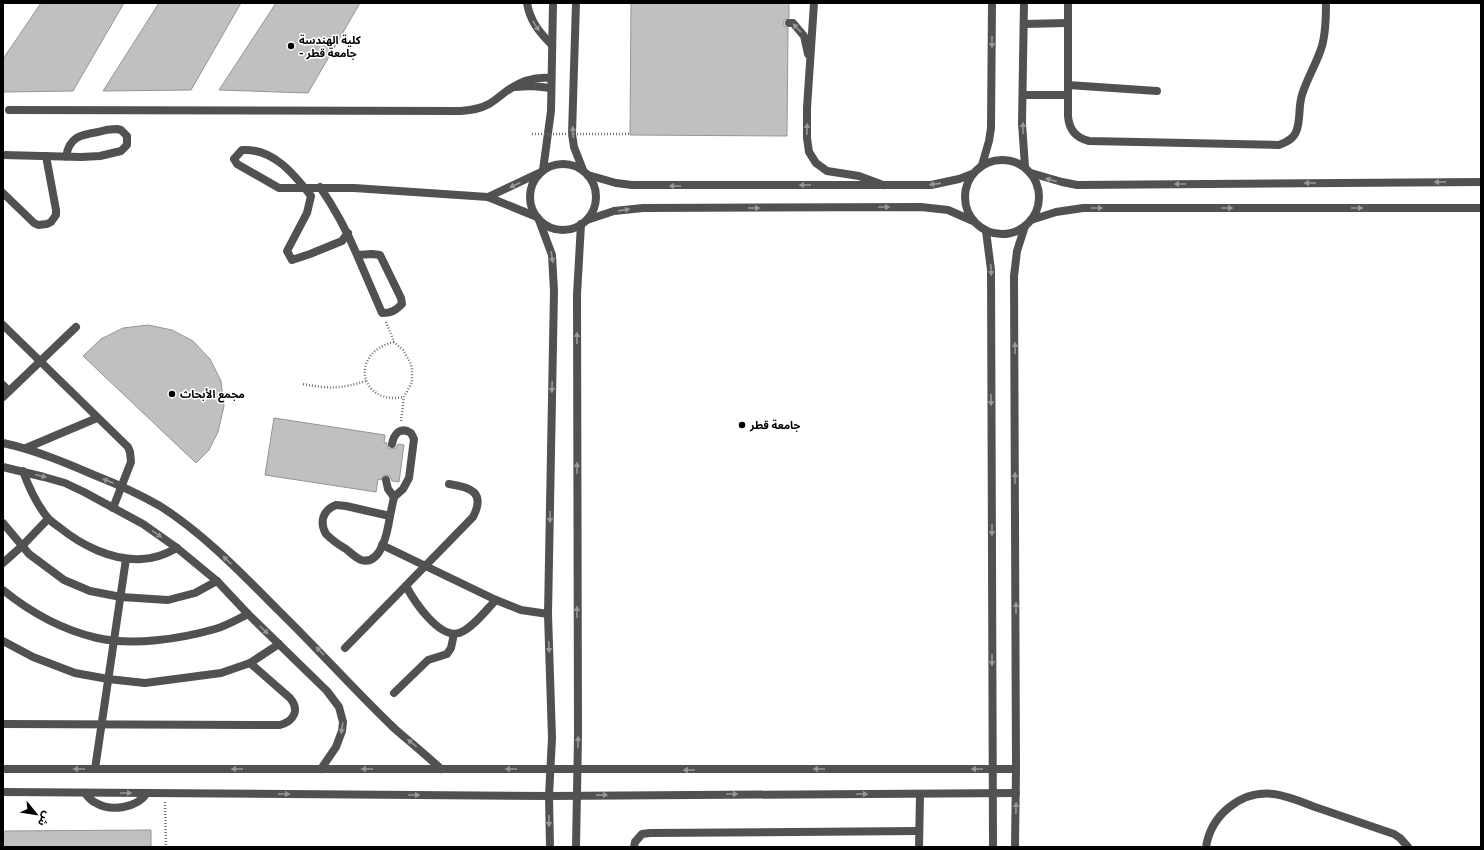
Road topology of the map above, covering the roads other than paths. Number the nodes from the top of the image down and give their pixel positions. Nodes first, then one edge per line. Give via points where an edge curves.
1 (527, 3) edge
2 (553, 3) edge
3 (576, 3) edge
4 (814, 3) edge
5 (992, 3) edge
6 (1024, 3) edge
7 (1068, 3) edge
8 (1326, 3) edge
9 (788, 23) dead end
10 (1068, 23) junction
11 (1024, 24) junction
12 (552, 45) junction
13 (810, 63) junction
14 (551, 78) junction
15 (1068, 85) junction
16 (512, 87) junction
17 (551, 88) junction
18 (1157, 91) dead end
19 (1023, 95) junction
20 (1068, 95) junction
21 (9, 110) dead end
22 (3, 155) edge
23 (46, 156) junction
24 (66, 157) junction
25 (982, 165) junction
26 (1028, 170) junction
27 (542, 171) junction
28 (585, 172) junction
29 (972, 174) junction
30 (1481, 182) edge
31 (884, 185) junction
32 (320, 187) junction
33 (304, 188) junction
34 (3, 192) edge
35 (488, 197) junction
36 (1481, 208) edge
37 (538, 219) junction
38 (973, 221) junction
39 (584, 222) junction
40 (1028, 223) junction
41 (986, 231) junction
42 (348, 233) junction
43 (357, 255) junction
44 (3, 324) edge
45 (76, 327) dead end
46 (40, 361) junction
47 (5, 391) edge
48 (97, 418) junction
49 (3, 443) edge
50 (392, 444) dead end
51 (26, 448) junction
52 (3, 467) edge
53 (23, 472) junction
54 (386, 480) dead end
55 (449, 484) dead end
56 (121, 486) junction
57 (394, 497) junction
58 (113, 508) junction
59 (390, 516) junction
60 (48, 518) junction
61 (3, 523) edge
62 (382, 545) junction
63 (22, 546) junction
64 (176, 548) junction
65 (126, 559) junction
66 (3, 563) edge
67 (425, 566) junction
68 (217, 581) junction
69 (406, 586) junction
70 (3, 590) edge
71 (121, 597) junction
72 (496, 600) junction
73 (248, 614) junction
74 (548, 614) junction
75 (454, 634) junction
76 (3, 640) edge
77 (114, 641) junction
78 (279, 644) junction
79 (345, 648) dead end
80 (250, 663) junction
81 (108, 679) junction
82 (394, 693) dead end
83 (3, 724) edge
84 (101, 725) junction
85 (3, 769) edge
86 (95, 769) junction
87 (321, 769) junction
88 (441, 769) junction
89 (550, 769) junction
90 (577, 769) junction
91 (993, 769) junction
92 (1016, 769) junction
93 (3, 792) edge
94 (85, 793) junction
95 (147, 793) junction
96 (992, 793) junction
97 (1016, 793) junction
98 (920, 794) junction
99 (578, 795) junction
100 (549, 796) junction
101 (919, 831) junction
102 (550, 847) edge
103 (576, 847) edge
104 (634, 847) edge
105 (919, 847) edge
106 (993, 847) edge
107 (1015, 847) edge
108 (1206, 847) edge
109 (1408, 847) edge

1 -> 12 street via 535,26
2 - 12 street
28 -> 3 street via 574,147 572,134
4 - 13 street
5 -> 25 street via 991,128
6 - 11 street
7 - 10 street
8 - 20 street via 1322,46 1302,95 1296,133 1286,143 1082,140 1071,130
13 -> 9 street via 804,36 793,23
10 - 11 street
10 - 15 street
11 - 19 street
12 - 14 street
31 -> 13 street via 859,176 827,171 812,158 807,138
14 - 16 street via 531,78
14 - 17 street
15 - 18 street
15 - 20 street
16 - 17 street
16 - 21 street via 489,104 461,111
17 - 27 street via 550,126
19 - 20 street
26 -> 19 street via 1023,139
22 - 23 street
23 - 24 street
23 - 34 street via 56,210 51,222 43,225 34,223
24 - 24 street via 117,153 125,149 127,136 117,129 81,134 72,141
25 - 26 street via 1002,159 1010,160
25 - 29 street
30 -> 26 street via 1077,185 1051,180
26 - 40 street via 1036,180 1040,196 1036,213
27 - 28 street via 563,163 577,166
27 -> 35 street
27 - 37 street via 532,183 530,197
31 -> 28 street via 632,185 616,183
28 - 39 street via 595,187 596,194 594,208
29 -> 31 street via 931,185
29 - 38 street via 964,197
32 - 33 street
32 - 35 street
32 - 42 street
33 - 33 street via 279,188 237,164 234,159 242,150 251,149 265,154 290,170
33 - 42 street via 311,196 307,213 287,251 292,260 342,240
35 - 37 street
40 -> 36 street via 1056,212 1083,208
37 - 39 street via 550,227 563,230
37 -> 74 street via 552,255 554,291
39 -> 38 street via 614,211 642,208 921,207 948,210
38 - 41 street
90 -> 39 street via 577,295
40 - 41 street via 1010,233 994,234
92 -> 40 street via 1014,276 1017,250
41 -> 91 street via 991,276
42 - 43 street
43 - 43 street via 382,313 390,313 397,309 402,304 401,298 380,255
44 - 46 street
45 - 46 street
46 - 47 street
46 - 48 street
48 - 51 street
48 - 56 street via 128,447 130,452 132,462
49 - 51 street
50 - 57 street via 394,435 400,430 411,432 414,439 407,484
56 -> 51 street
52 - 53 street
53 -> 58 street via 65,483
53 - 60 street via 34,498
54 - 57 street via 388,489
55 - 67 street via 466,486 473,491 478,500 476,509 470,521
56 - 58 street
88 -> 56 street via 395,728 217,550 160,507
57 - 59 street
58 -> 64 street via 143,524
59 - 62 street
59 - 62 street via 336,505 328,510 323,519 326,534 358,558 372,560
60 - 63 street
60 - 65 street via 70,536 97,551
61 - 63 street
62 - 67 street
63 - 66 street
63 - 71 street via 64,580 90,591
64 - 65 street via 157,557
64 - 68 street
65 - 71 street
67 - 69 street
67 - 72 street
68 - 71 street via 195,593 168,600
68 - 73 street
69 - 75 street via 429,618 445,632
69 - 79 street
70 - 77 street via 28,608 62,626
71 - 77 street
72 - 74 street via 521,610
72 - 75 street via 467,629
73 - 77 street via 216,629 168,640
73 -> 78 street
74 -> 89 street via 552,738
75 - 82 street via 447,654 428,660
76 - 81 street via 33,657 75,673
77 - 81 street
78 - 80 street
78 -> 87 street via 327,691 339,707 343,722 342,731 336,747
80 - 81 street via 221,673 145,683
80 - 84 street via 295,704 295,711 288,723
81 - 84 street
83 - 84 street
84 - 86 street
86 -> 85 street
87 -> 86 street
88 -> 87 street
89 -> 88 street
89 - 90 street
89 - 100 street
91 -> 90 street
90 - 99 street
91 - 92 street
91 - 96 street
92 - 97 street
93 - 94 street
94 -> 95 street
94 - 95 street via 96,803 108,807 131,805
95 -> 100 street
96 - 97 street
96 - 98 street
96 - 106 street
107 -> 97 street
99 -> 98 street
98 - 101 street
99 - 100 street
99 - 103 street
100 -> 102 street
101 - 104 street via 650,833 642,834
101 - 105 street
108 - 109 street via 1209,833 1227,809 1244,798 1263,794 1283,796 1394,834

